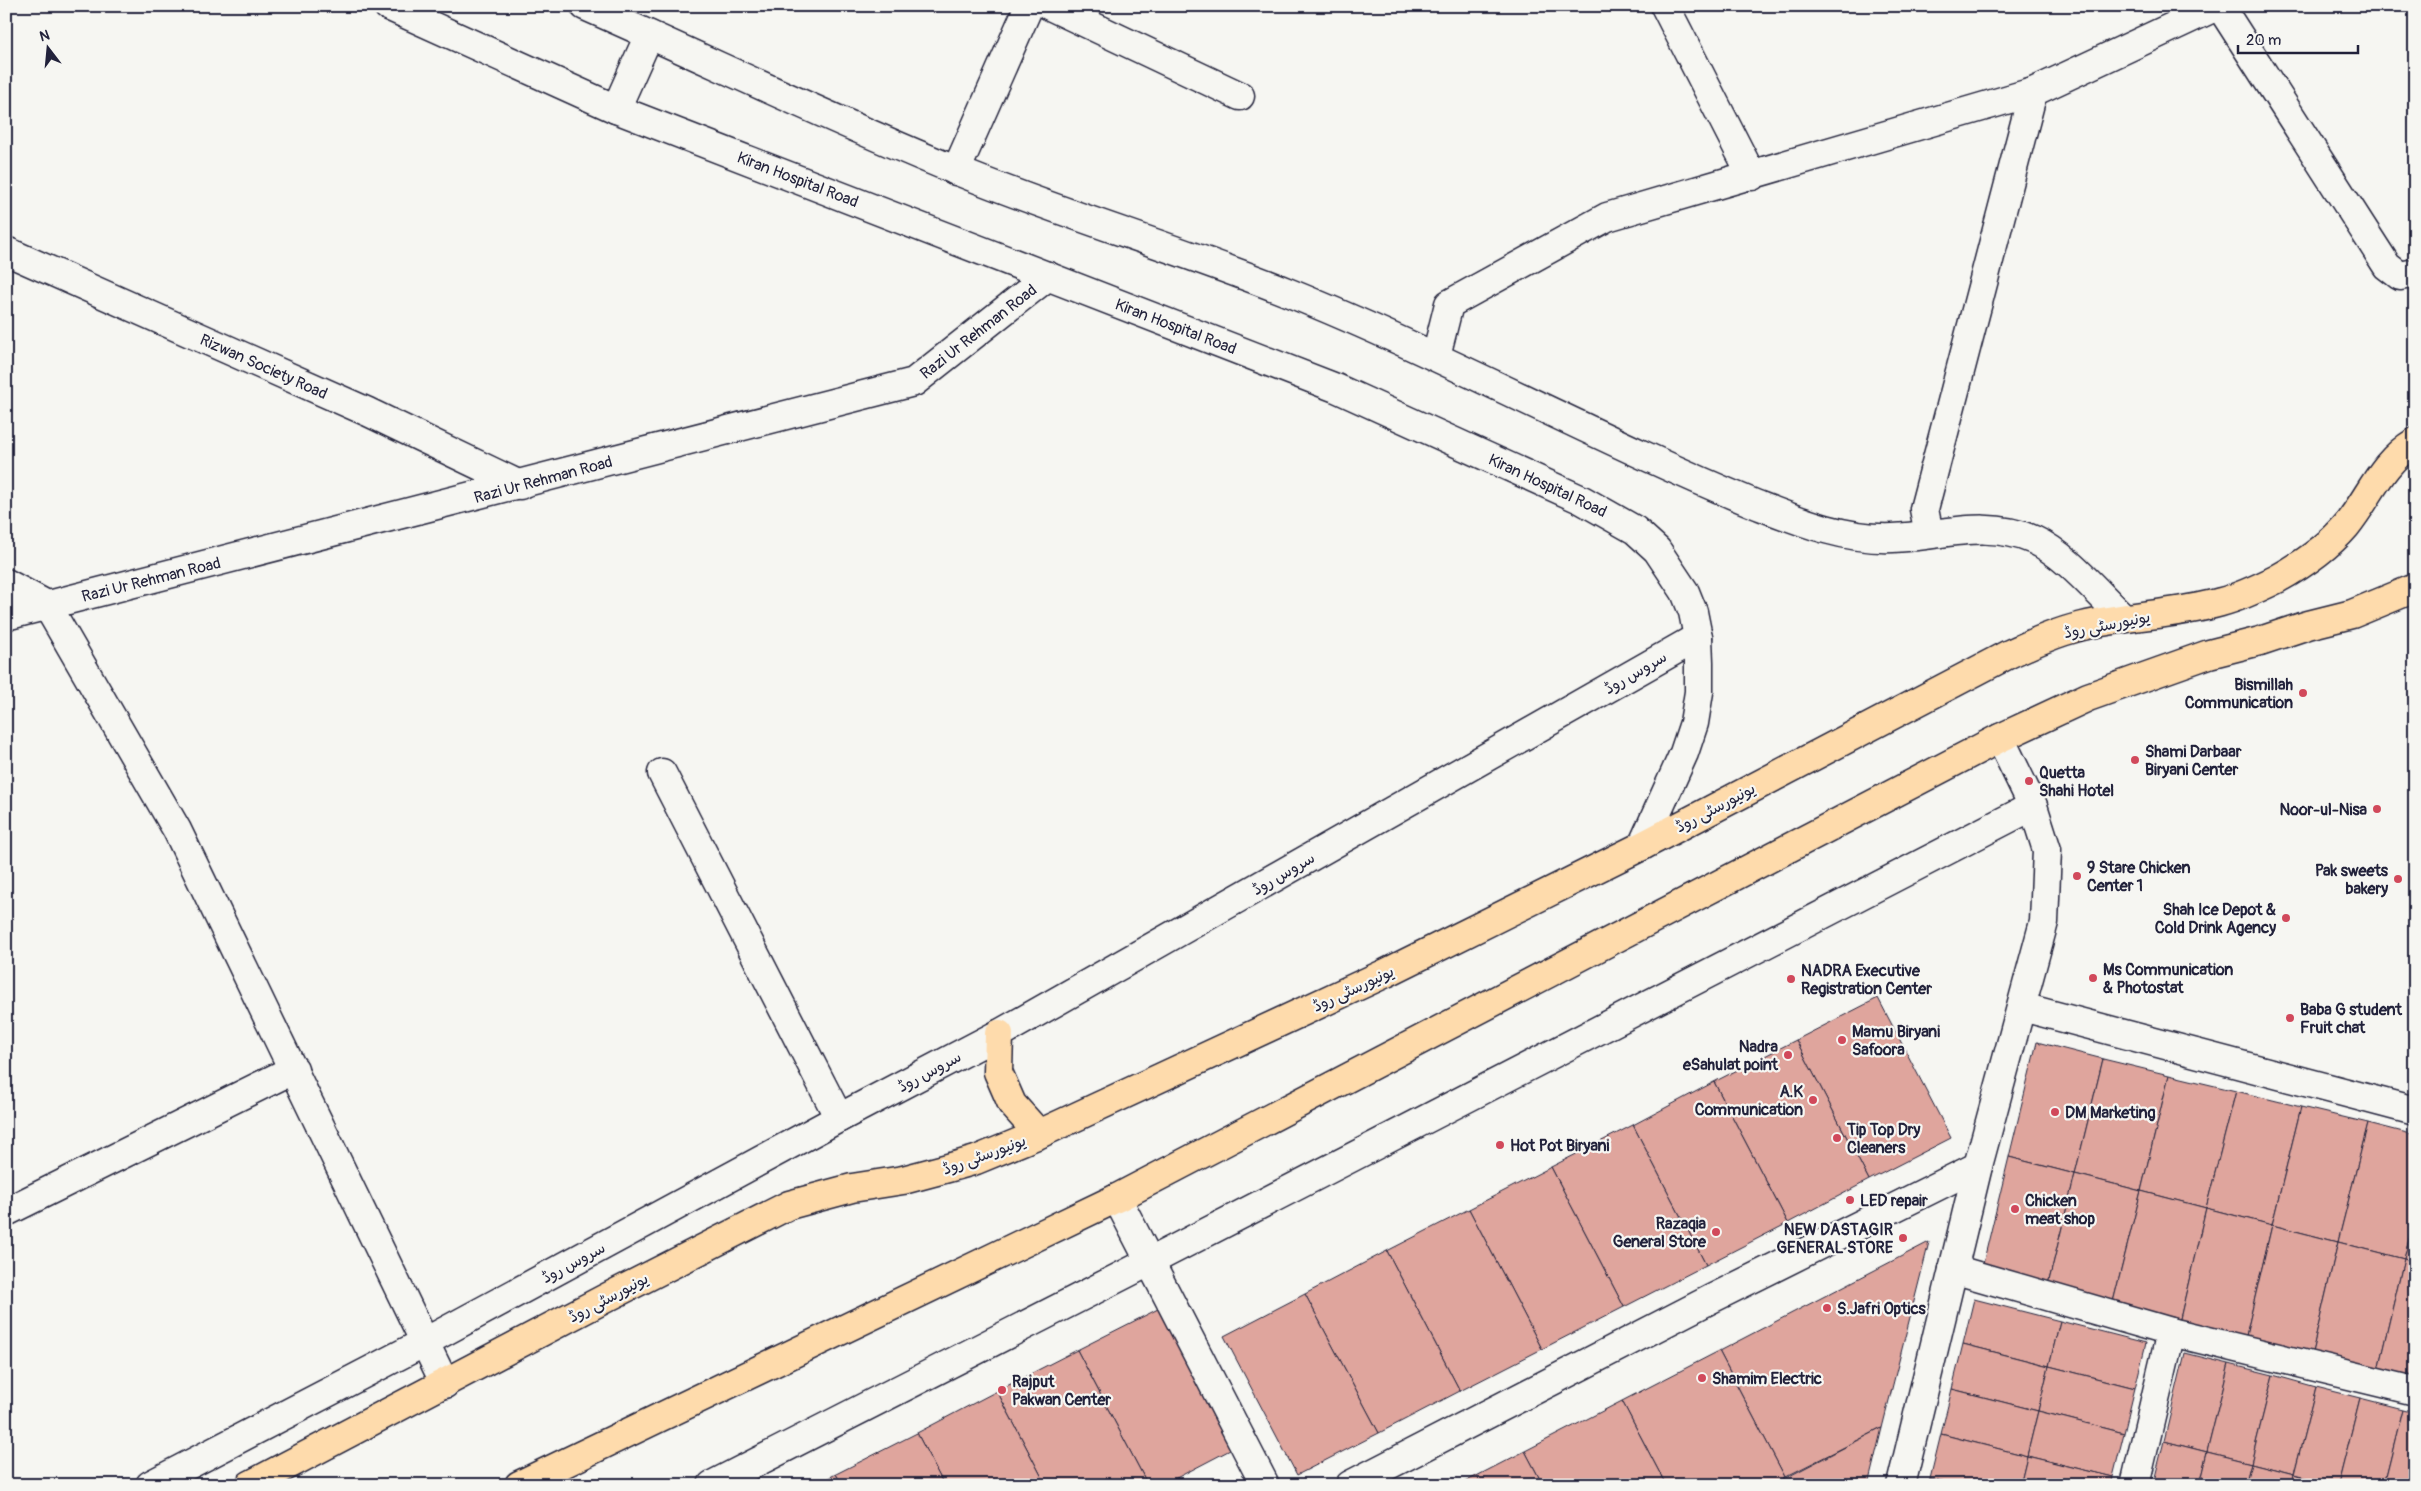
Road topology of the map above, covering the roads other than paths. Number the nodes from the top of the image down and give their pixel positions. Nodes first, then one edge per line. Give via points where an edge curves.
1 (388, 6) edge
2 (585, 6) edge
3 (1029, 6) edge
4 (1050, 6) edge
5 (1665, 6) edge
6 (2219, 6) edge
7 (649, 34) junction
8 (2033, 92) junction
9 (1240, 96) dead end
10 (616, 109) junction
11 (956, 171) junction
12 (1752, 176) junction
13 (6, 251) edge
14 (2415, 273) edge
15 (1048, 276) junction
16 (1436, 356) junction
17 (2415, 442) edge
18 (520, 485) junction
19 (1929, 534) junction
20 (6, 582) edge
21 (2415, 588) edge
22 (47, 605) junction
23 (6, 616) edge
24 (2123, 618) junction
25 (1698, 636) junction
26 (2000, 738) junction
27 (662, 773) dead end
28 (2033, 806) junction
29 (1642, 846) junction
30 (2022, 1007) junction
31 (999, 1034) junction
32 (294, 1069) junction
33 (2415, 1112) edge
34 (839, 1118) junction
35 (1039, 1134) junction
36 (1978, 1166) junction
37 (1117, 1198) junction
38 (6, 1212) edge
39 (1149, 1262) junction
40 (1953, 1268) junction
41 (2171, 1332) junction
42 (425, 1342) junction
43 (444, 1384) junction
44 (2415, 1391) edge
45 (150, 1485) edge
46 (250, 1485) edge
47 (519, 1485) edge
48 (712, 1485) edge
49 (1265, 1485) edge
50 (1350, 1485) edge
51 (1901, 1485) edge
52 (2134, 1485) edge

1 - 10 street, Kiran Hospital Road
2 - 7 street
3 - 11 street
4 - 9 street
5 - 12 street
6 - 8 street
6 - 14 street via 2387,266 2400,276
7 - 10 street
7 - 11 street
8 - 12 street
8 - 19 street via 1924,509
10 - 15 street, Kiran Hospital Road
11 - 16 street via 1285,292
12 - 16 street via 1607,217 1449,304
13 - 18 street, Rizwan Society Road via 368,412
15 - 18 street, Razi Ur Rehman Road via 914,382
15 - 25 street, Kiran Hospital Road via 1336,388 1613,516 1657,550 1672,571 1693,612
16 - 19 street via 1625,446 1756,504 1819,527 1866,537
17 - 24 main road, یونیورسٹی روڈ via 2379,475 2346,526 2303,564 2268,583 2221,602 2182,611
18 - 22 street, Razi Ur Rehman Road
19 - 24 street via 1970,529 1995,530 2013,532 2036,541 2056,554
20 - 22 street
21 - 26 main road via 2352,614 2209,654 2088,697
22 - 23 street, Razi Ur Rehman Road
22 - 32 street via 177,830
24 - 29 main road, یونیورسٹی روڈ via 2051,635 2009,654
25 - 29 street, Kiran Hospital Road via 1698,692 1694,723
25 - 31 street, سروس روڈ
26 - 28 street
26 - 37 main road
27 - 34 street
28 - 30 street via 2047,850 2044,922
28 - 39 street
29 - 35 main road, یونیورسٹی روڈ via 1386,973
30 - 33 street
30 - 36 street
31 - 34 street, سروس روڈ
31 - 35 main road via 998,1072 1012,1104
32 - 38 street
32 - 42 street
34 - 42 street, سروس روڈ
35 - 43 main road, یونیورسٹی روڈ via 958,1166 903,1180 852,1188 789,1206
36 - 40 street
36 - 50 street
37 - 39 street
37 - 47 main road
39 - 48 street
39 - 49 street
40 - 41 street
40 - 51 street
41 - 44 street
41 - 52 street
42 - 43 street
42 - 45 street, سروس روڈ
43 - 46 main road, یونیورسٹی روڈ

